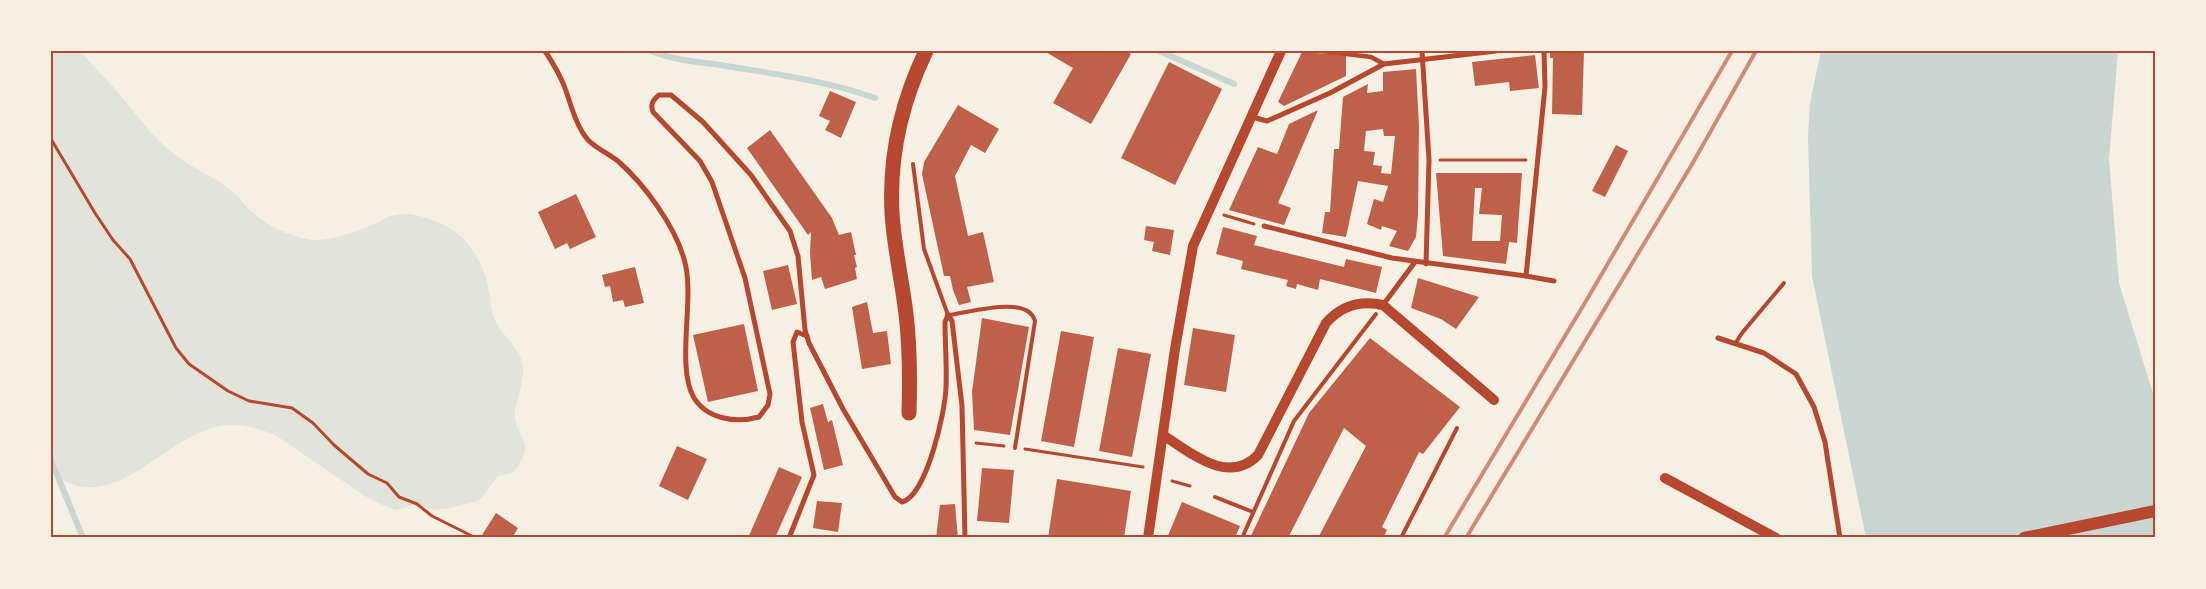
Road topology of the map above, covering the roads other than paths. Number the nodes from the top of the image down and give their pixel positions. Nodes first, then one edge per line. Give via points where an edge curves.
1 (545, 51) edge
2 (926, 51) edge
3 (1281, 51) edge
4 (1322, 51) edge
5 (1422, 51) edge
6 (1496, 51) edge
7 (1544, 51) edge
8 (1424, 60) junction
9 (1384, 64) junction
10 (1250, 116) junction
11 (913, 164) dead end
12 (1264, 226) dead end
13 (1415, 262) junction
14 (1426, 264) junction
15 (1526, 276) junction
16 (1554, 282) dead end
17 (1784, 283) dead end
18 (1382, 305) junction
19 (1376, 314) dead end
20 (948, 315) junction
21 (807, 336) junction
22 (1718, 338) dead end
23 (1736, 344) junction
24 (1494, 400) dead end
25 (909, 413) dead end
26 (1457, 428) dead end
27 (1163, 435) junction
28 (1015, 448) road end
29 (1665, 478) dead end
30 (1215, 497) dead end
31 (2155, 511) edge
32 (1253, 512) junction
33 (789, 538) edge
34 (965, 538) edge
35 (1148, 538) edge
36 (1242, 538) edge
37 (1401, 538) edge
38 (1776, 538) edge
39 (1840, 538) edge
40 (2024, 538) edge

1 - 21 street via 587,139 630,172 678,242 687,274 686,363 694,398 721,418 742,421 759,417 768,405 770,394 745,278 718,200 700,161 653,112 652,102 659,95 671,95 703,122 751,175 790,231 798,256
2 - 25 highway via 902,116 893,182 892,212 909,351
3 - 10 main road
4 - 9 street via 1371,57
5 - 8 street
6 - 8 street
7 - 15 street via 1545,86
8 - 9 street
8 - 14 street via 1429,160
9 - 10 street via 1267,121
10 - 27 main road via 1193,246
11 - 20 lane via 924,249
12 - 13 street
13 - 14 street
13 - 18 street
14 - 15 street
15 - 16 street
17 - 23 lane
18 - 24 main road
18 - 27 main road via 1365,303 1349,306 1326,323 1258,455 1249,463 1224,468 1207,462
19 - 32 lane via 1294,421
20 - 21 street via 945,322 946,389 935,442 921,482 913,495 902,502 895,497 843,409
20 - 28 lane via 1020,306 1034,316
20 - 34 street via 952,322 959,373
21 - 33 street via 797,332 793,342 802,422 814,475
22 - 23 street
23 - 39 street via 1764,353 1796,374 1810,398 1825,442
26 - 37 lane
27 - 35 main road
29 - 38 main road
30 - 32 lane
31 - 40 main road
32 - 36 lane

